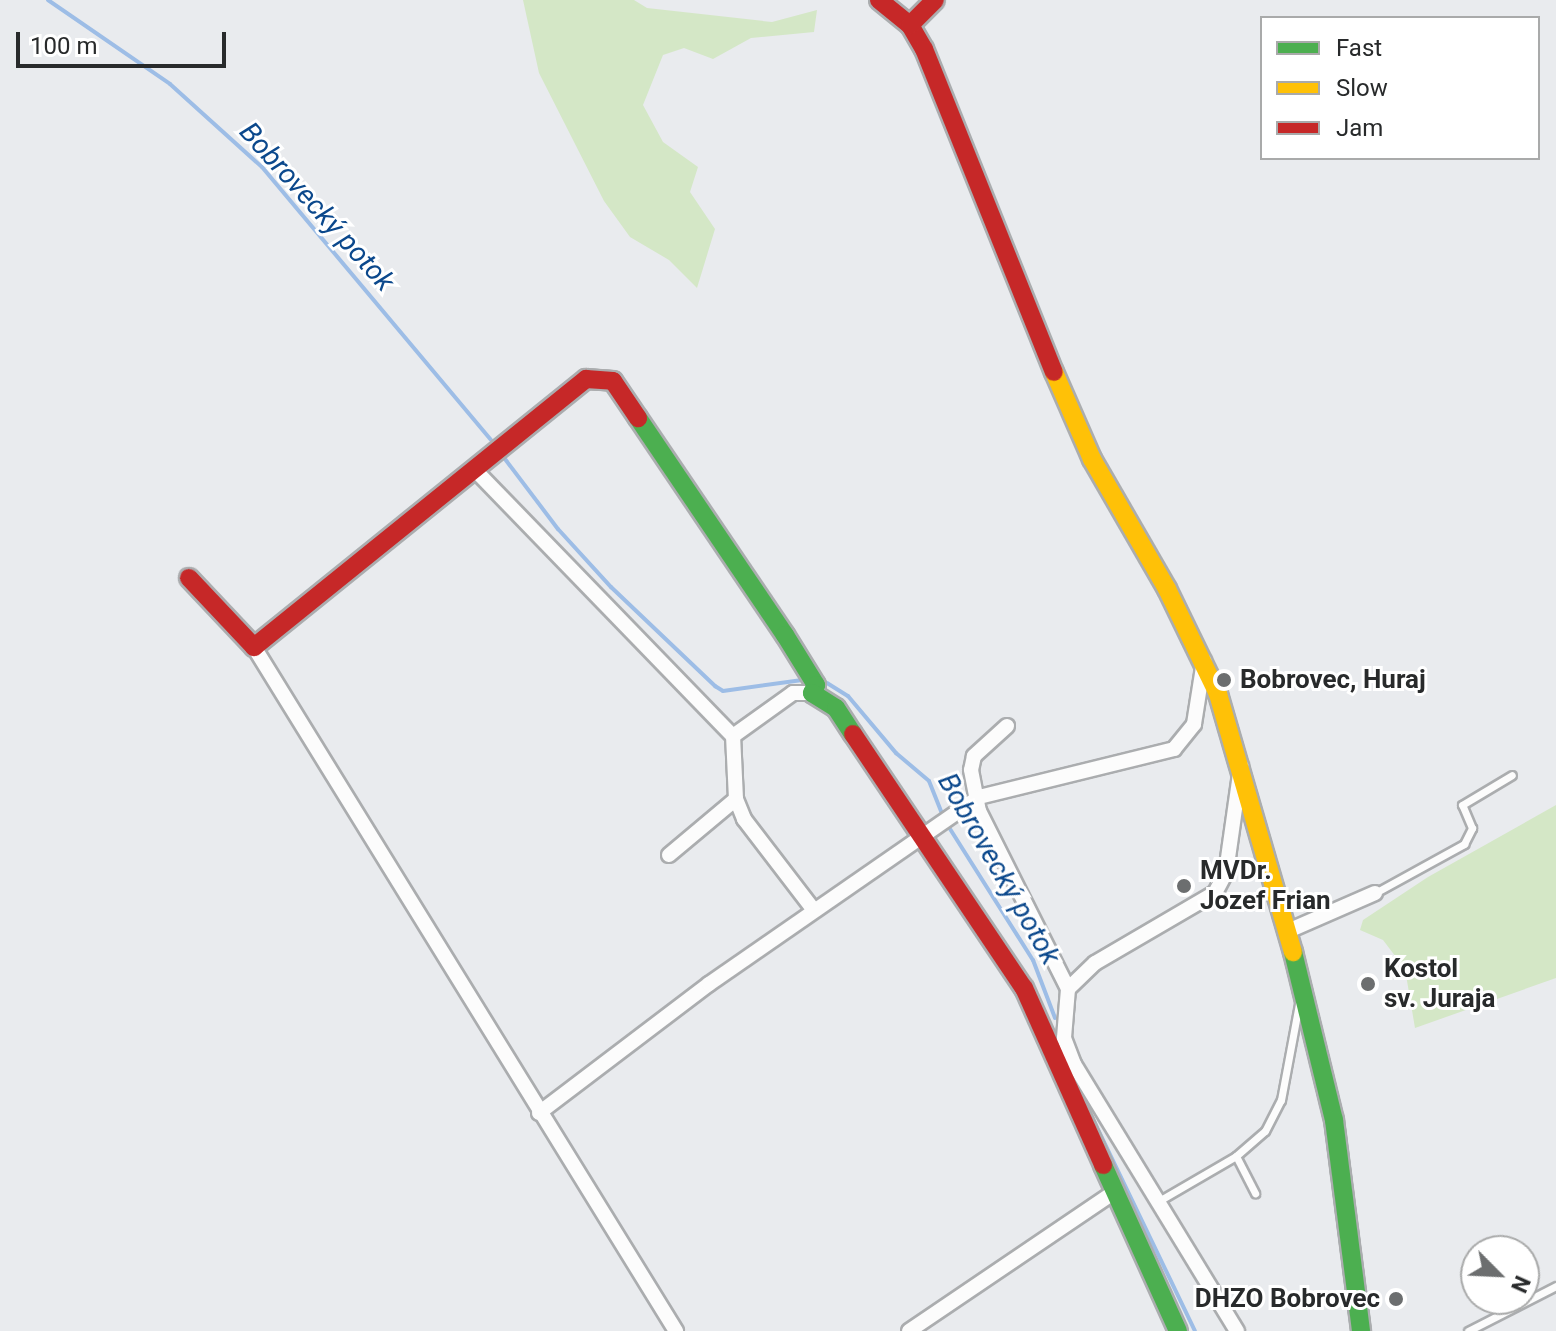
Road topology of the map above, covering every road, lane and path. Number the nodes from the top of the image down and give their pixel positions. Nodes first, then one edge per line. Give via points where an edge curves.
1 (879, 0) edge
2 (935, 0) edge
3 (910, 25) junction
4 (474, 469) junction
5 (189, 578) dead end
6 (254, 647) junction
7 (1204, 661) junction
8 (812, 693) junction
9 (1007, 726) dead end
10 (733, 736) junction
11 (1241, 766) junction
12 (1512, 775) dead end
13 (979, 797) junction
14 (736, 799) junction
15 (931, 829) junction
16 (669, 855) dead end
17 (1375, 893) joint
18 (813, 909) junction
19 (1288, 931) junction
20 (1301, 986) junction
21 (1068, 989) junction
22 (1057, 1040) junction
23 (539, 1113) junction
24 (1236, 1156) junction
25 (1113, 1193) junction
26 (1255, 1193) dead end
27 (1157, 1202) junction
28 (1556, 1286) edge
29 (676, 1331) edge
30 (909, 1331) edge
31 (1178, 1331) edge
32 (1237, 1331) edge
33 (1361, 1331) edge
34 (1468, 1331) edge

1 - 3 street
2 - 3 street
3 - 7 street via 1092,459
4 - 6 street
4 - 8 street via 586,379 613,381 785,635 816,685
4 - 10 street
5 - 6 street
6 - 23 street
7 - 11 street
7 - 13 street via 1194,724 1174,749
8 - 10 street via 793,693
8 - 15 street via 836,708
9 - 13 street via 970,762
10 - 14 street
11 - 19 street
11 - 21 street via 1226,872 1215,893 1095,963
12 - 17 lane via 1462,805 1472,828 1464,844
13 - 15 street
13 - 21 street via 979,811
14 - 16 street
14 - 18 street via 744,819
15 - 18 street
15 - 22 street
17 - 19 street
18 - 23 street
19 - 20 street
20 - 24 lane via 1281,1100 1265,1131
20 - 33 street via 1340,1150
21 - 22 street
22 - 25 street via 1057,1072
22 - 27 street
23 - 29 street
24 - 26 lane
24 - 27 lane
25 - 30 street
25 - 31 street
27 - 32 street
28 - 34 lane

